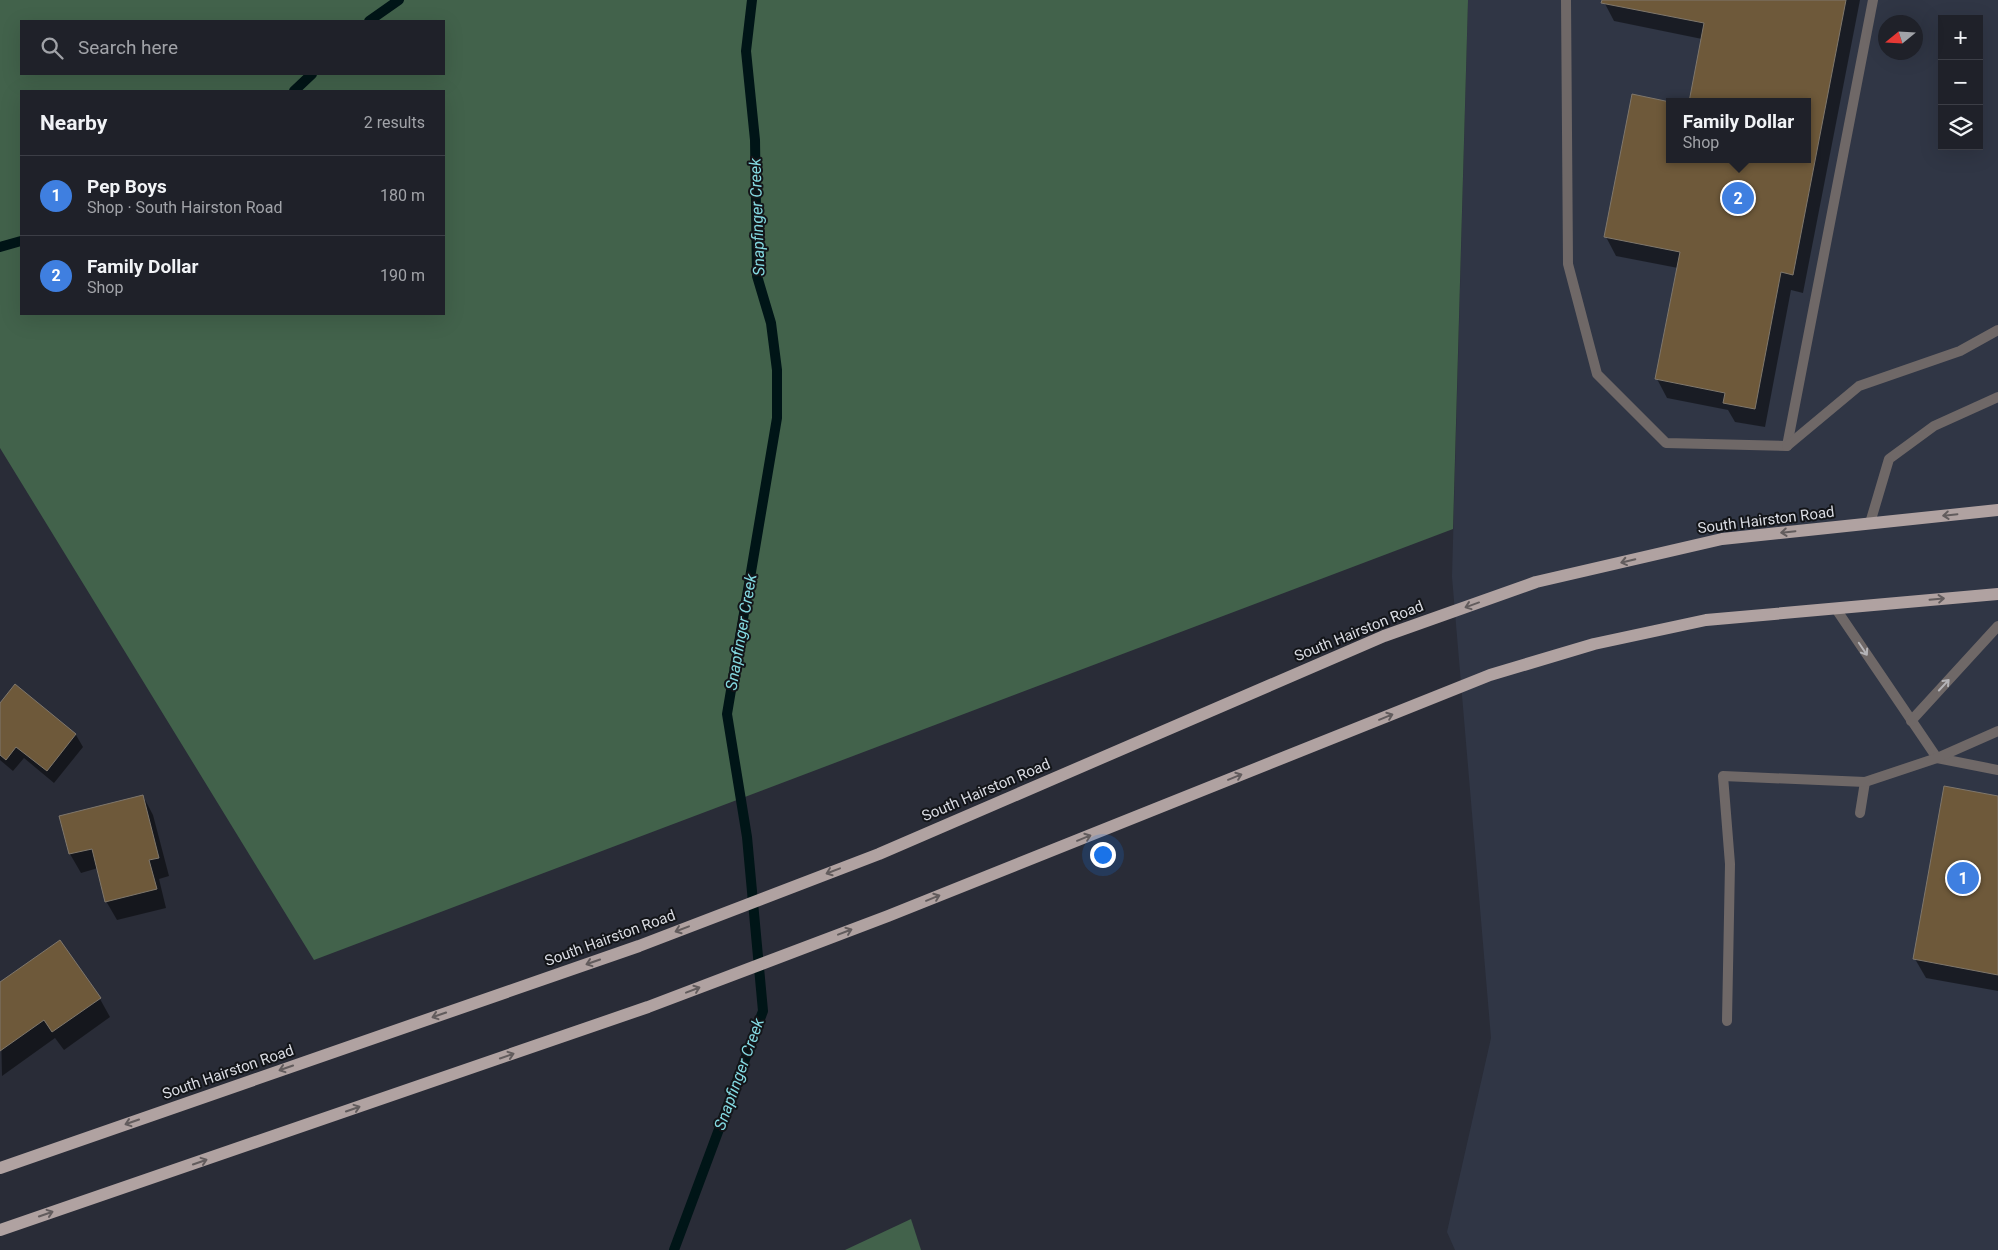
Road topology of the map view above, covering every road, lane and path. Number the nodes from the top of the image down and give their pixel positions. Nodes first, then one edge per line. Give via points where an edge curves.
1 (1566, 0) edge
2 (1873, 0) edge
3 (1998, 330) edge
4 (1998, 397) edge
5 (1787, 446) junction
6 (1998, 510) edge
7 (1870, 524) junction
8 (1998, 594) edge
9 (1836, 609) junction
10 (1998, 626) edge
11 (1911, 721) junction
12 (1998, 731) edge
13 (1937, 758) junction
14 (1998, 770) edge
15 (1865, 782) junction
16 (1860, 813) dead end
17 (1728, 1021) dead end
18 (0, 1168) edge
19 (0, 1230) edge

1 - 5 lane via 1568,264 1597,374 1666,443
2 - 5 lane
3 - 5 lane via 1960,352 1859,386
4 - 7 lane via 1934,426 1889,459
6 -> 7 main road, South Hairston Road
7 -> 18 main road, South Hairston Road via 1722,539 1536,582 1384,636 879,854 639,946
9 -> 8 main road
9 -> 11 lane
19 -> 9 main road via 648,1008 888,916 1490,675 1594,644 1706,620
11 -> 10 lane
11 - 13 lane
12 - 13 lane
13 - 14 lane
13 - 15 lane
15 - 16 lane
15 - 17 lane via 1723,776 1730,864

